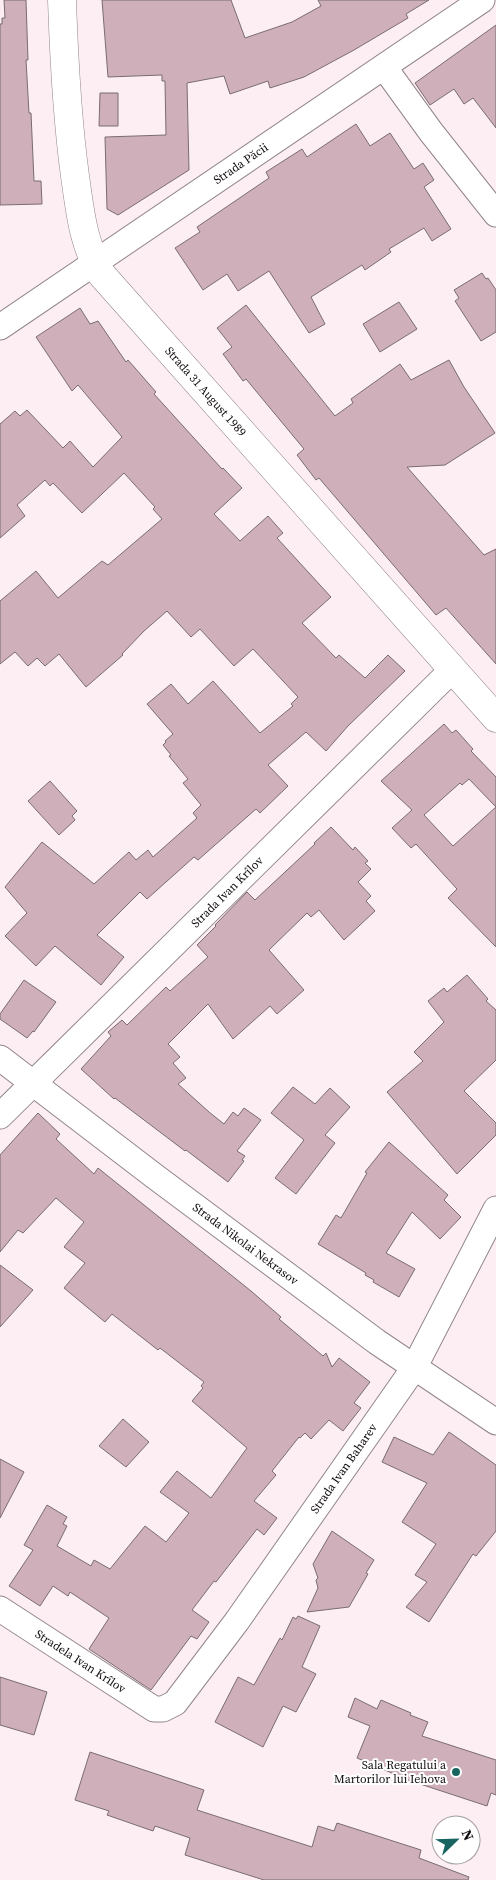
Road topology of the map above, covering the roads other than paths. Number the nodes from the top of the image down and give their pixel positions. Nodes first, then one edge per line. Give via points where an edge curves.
1 (62, 0) edge
2 (482, 0) edge
3 (384, 66) junction
4 (496, 214) edge
5 (94, 263) junction
6 (0, 327) edge
7 (453, 669) junction
8 (496, 718) edge
9 (0, 1058) edge
10 (33, 1082) junction
11 (0, 1116) edge
12 (496, 1209) edge
13 (414, 1368) junction
14 (496, 1422) edge
15 (0, 1609) edge
16 (163, 1710) joint

1 - 5 main road, Strada 31 August 1989 via 70,137 80,218
2 - 3 street, Strada Păcii
3 - 4 street
3 - 5 street, Strada Păcii
5 - 6 street, Strada Păcii
5 - 7 main road, Strada 31 August 1989
7 - 8 main road, Strada 31 August 1989
7 - 10 street, Strada Ivan Krîlov
9 - 10 street, Strada Nikolai Nekrasov
10 - 11 street, Strada Ivan Krîlov
10 - 13 street, Strada Nikolai Nekrasov
12 - 13 street, Strada Ivan Baharev
13 - 14 street, Strada Nikolai Nekrasov
13 - 16 street, Strada Ivan Baharev via 237,1621 175,1703
15 - 16 street, Stradela Ivan Krîlov via 139,1701

